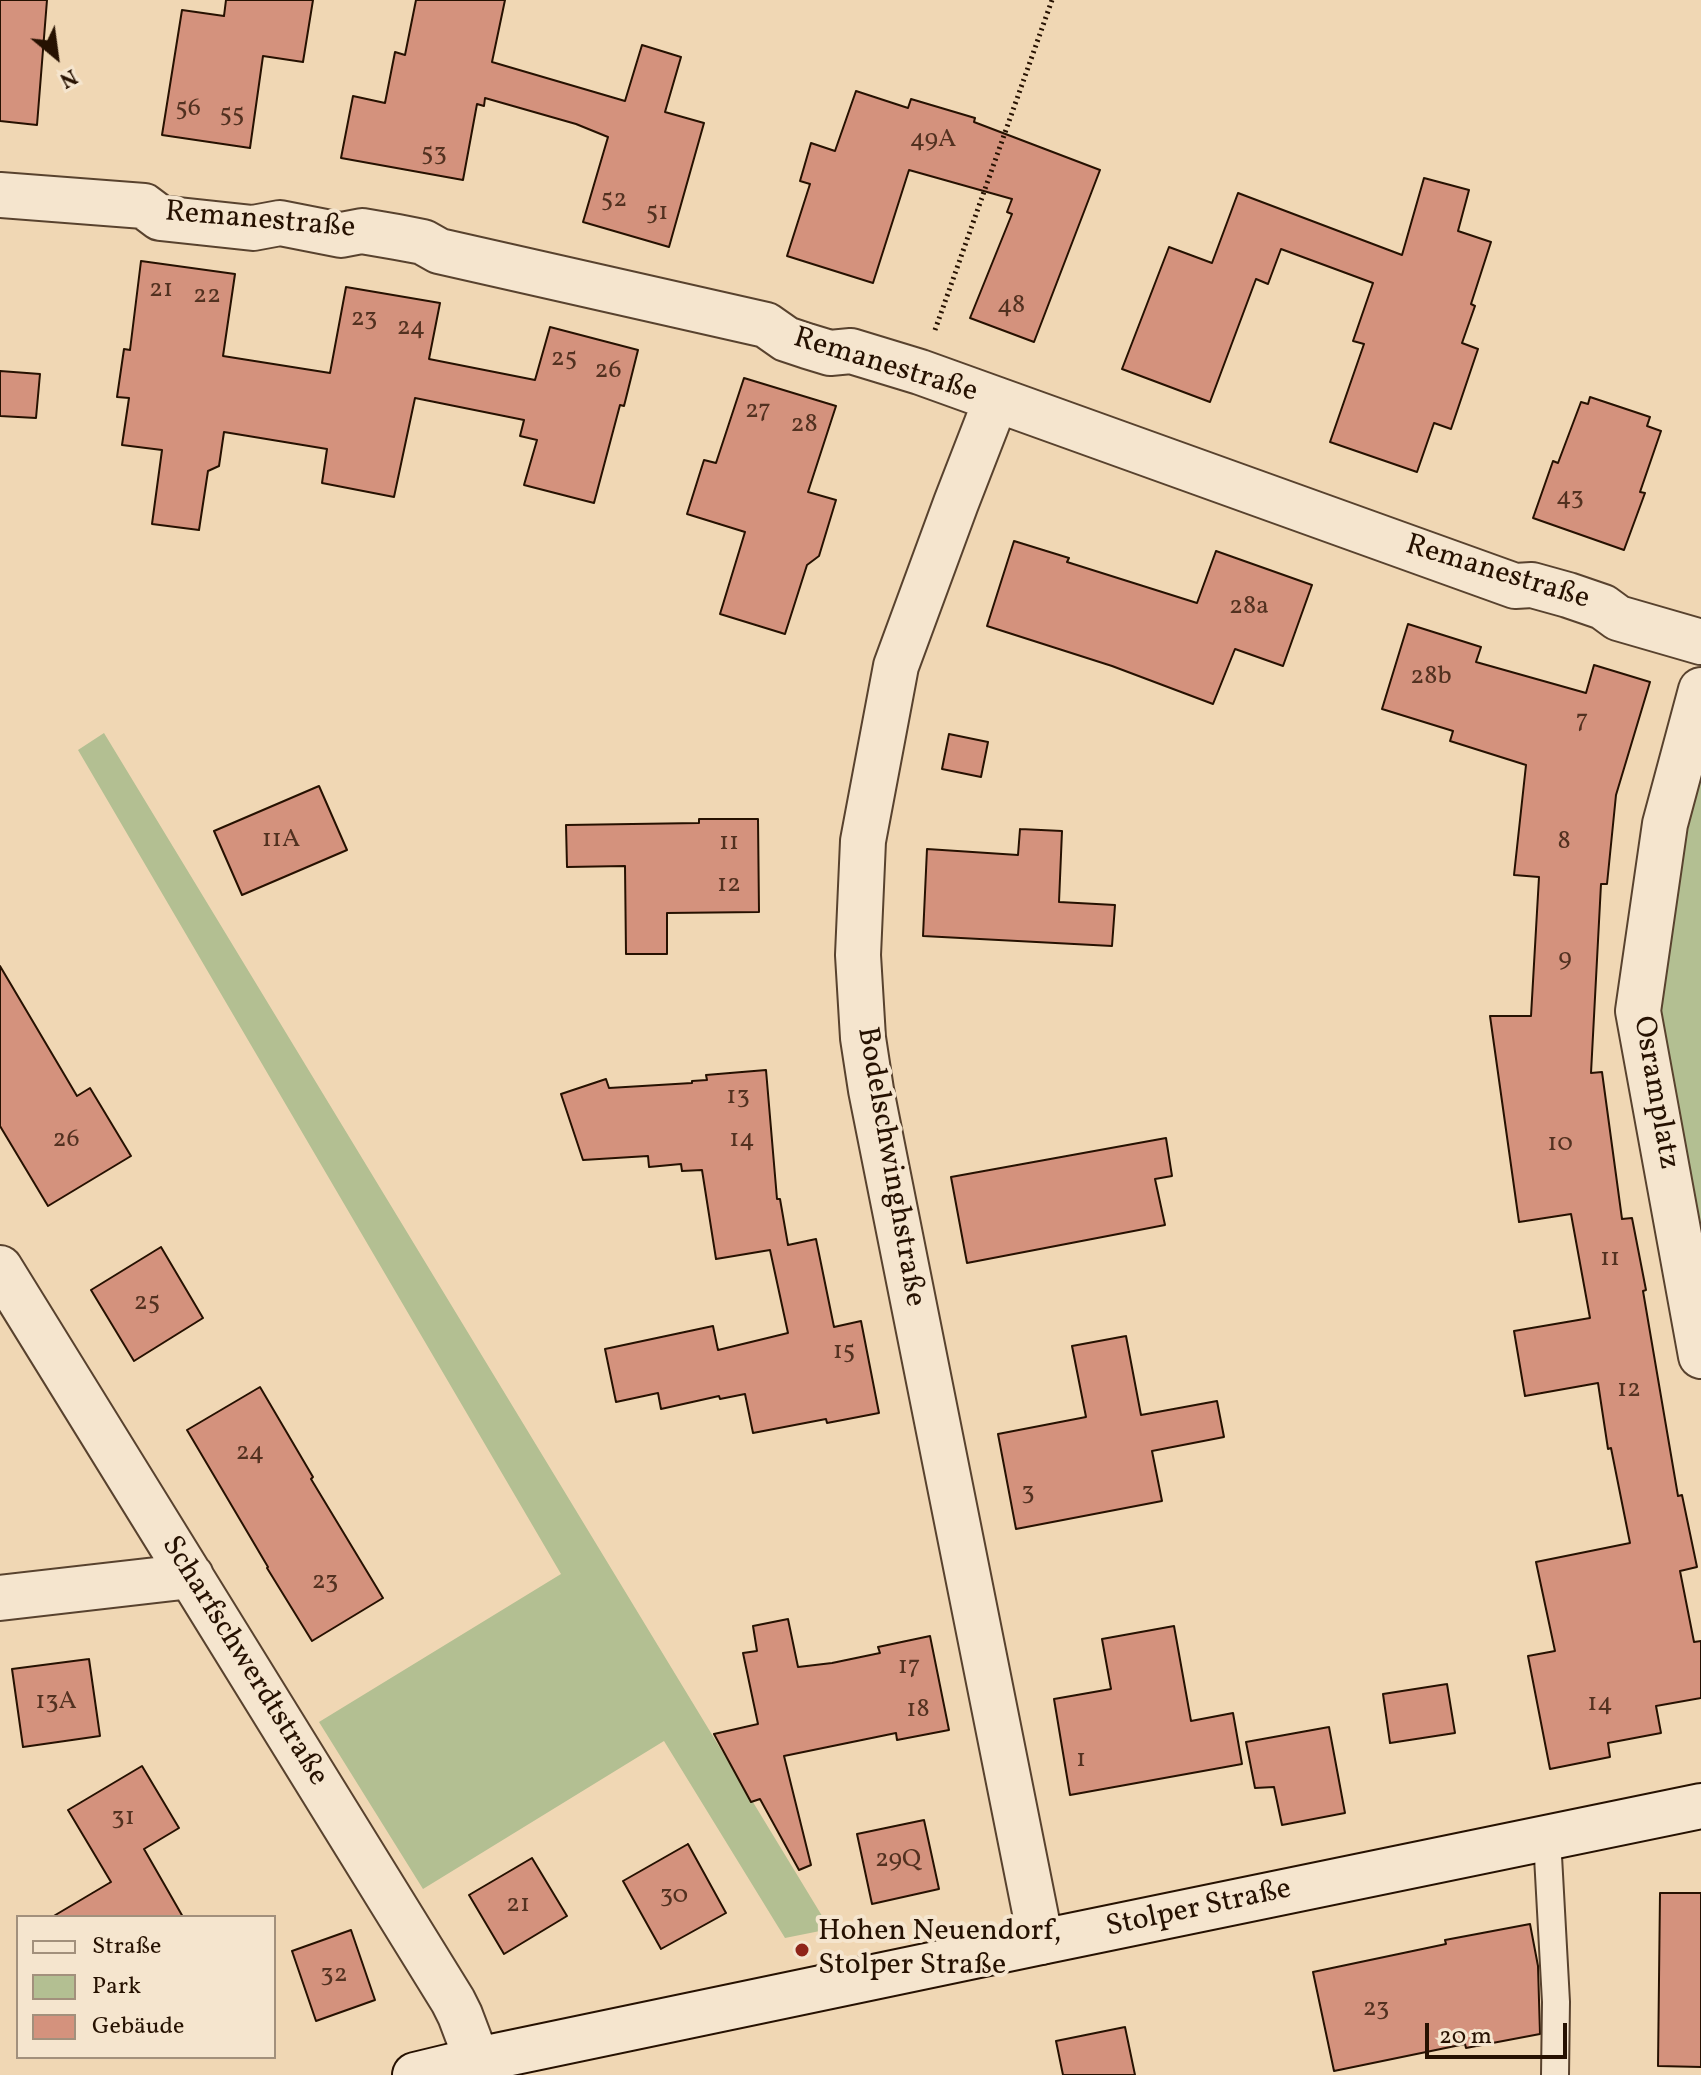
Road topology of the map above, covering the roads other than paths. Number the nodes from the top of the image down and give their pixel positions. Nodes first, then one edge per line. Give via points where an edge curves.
1 (0, 195) edge
2 (996, 400) junction
3 (1701, 642) edge
4 (1701, 690) edge
5 (0, 1268) edge
6 (1701, 1356) edge
7 (191, 1576) junction
8 (0, 1598) edge
9 (1701, 1806) edge
10 (1547, 1838) junction
11 (1041, 1942) junction
12 (477, 2060) junction
13 (525, 2063) edge
14 (415, 2075) edge
15 (1555, 2075) edge

1 - 2 street, Remanestraße via 144,206 160,218 253,228 280,223 423,242 439,251 766,325 786,339 819,350 851,351
2 - 3 street, Remanestraße via 1515,586 1568,595 1618,618
2 - 11 street, Bodelschwinghstraße via 896,666 863,841 858,955 871,1090
4 - 6 street, Osramplatz via 1665,824 1638,1011
5 - 7 street, Scharfschwerdtstraße
7 - 8 street
7 - 12 street, Scharfschwerdtstraße via 453,2001
9 - 10 street, Stolper Straße
10 - 11 street, Stolper Straße
10 - 15 lane
11 - 13 street, Stolper Straße
12 - 13 street, Stolper Straße
12 - 14 street, Stolper Straße

